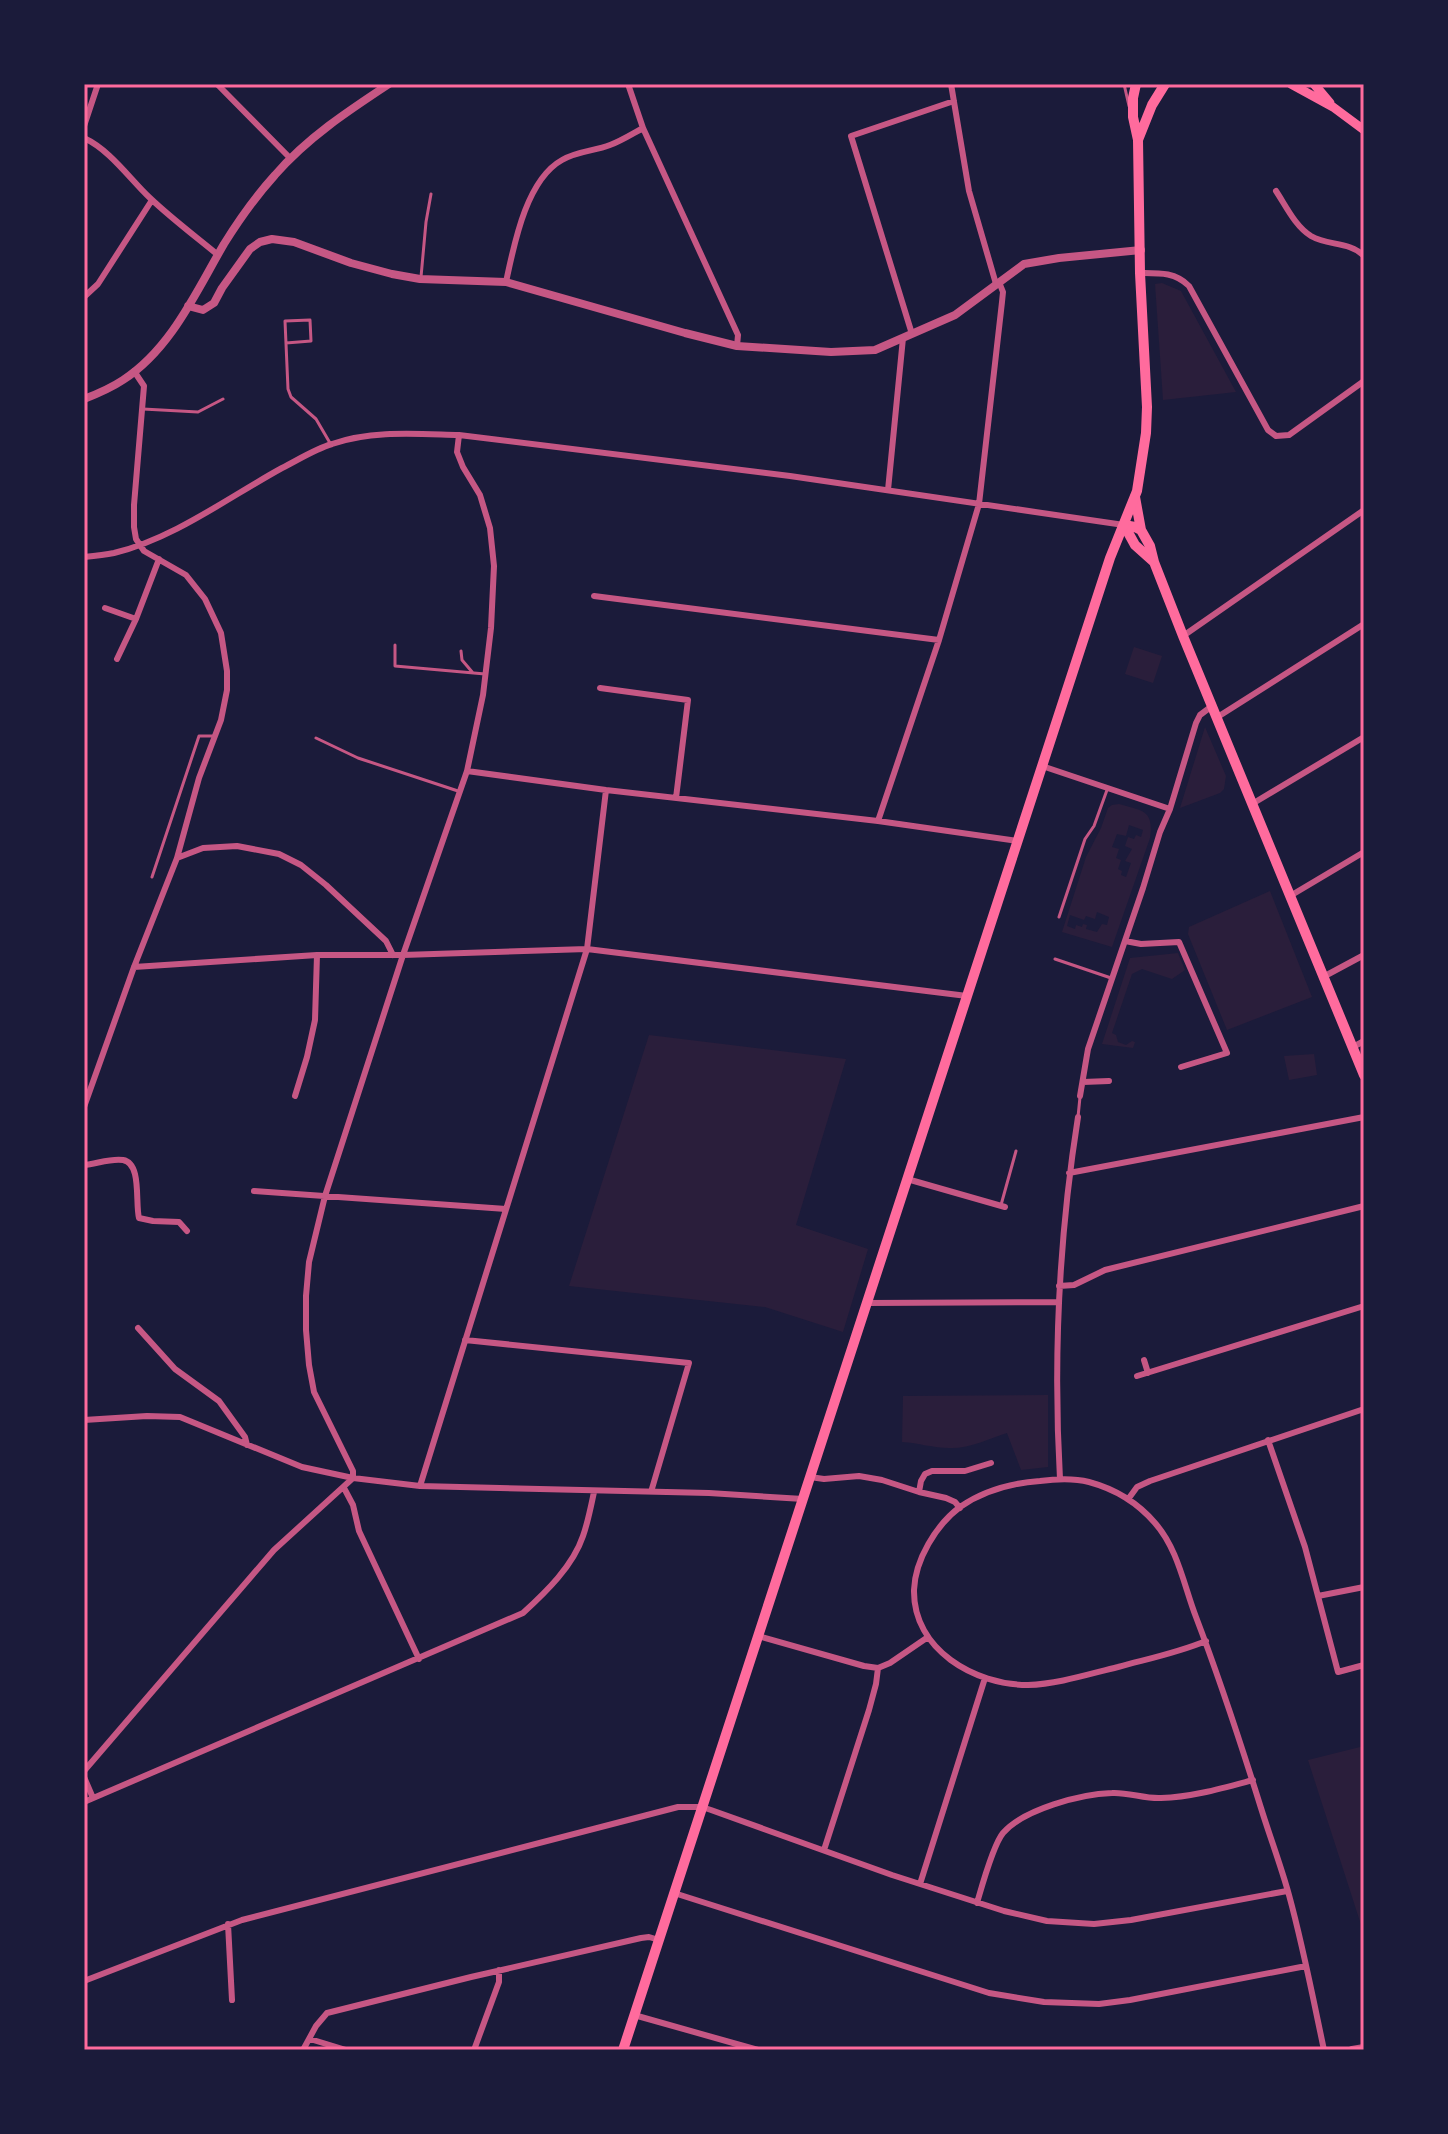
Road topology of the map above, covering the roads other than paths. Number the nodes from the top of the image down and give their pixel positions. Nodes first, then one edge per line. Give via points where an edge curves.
1 (98, 84) edge
2 (217, 84) edge
3 (389, 84) edge
4 (628, 84) edge
5 (951, 84) edge
6 (1124, 84) edge
7 (1136, 84) edge
8 (1165, 84) edge
9 (1291, 84) edge
10 (1314, 84) edge
11 (954, 101) junction
12 (1333, 107) junction
13 (1133, 117) junction
14 (84, 126) edge
15 (643, 128) junction
16 (1364, 130) edge
17 (84, 138) edge
18 (1138, 140) junction
19 (290, 158) junction
20 (1276, 191) dead end
21 (431, 194) dead end
22 (152, 200) junction
23 (1141, 250) junction
24 (218, 255) junction
25 (1364, 256) edge
26 (1140, 273) junction
27 (420, 279) junction
28 (506, 282) junction
29 (997, 283) junction
30 (84, 297) edge
31 (188, 306) junction
32 (912, 334) junction
33 (903, 338) junction
34 (286, 343) junction
35 (737, 346) junction
36 (134, 371) junction
37 (1364, 381) edge
38 (84, 399) edge
39 (223, 399) dead end
40 (143, 409) junction
41 (459, 435) junction
42 (330, 444) junction
43 (888, 490) junction
44 (1135, 497) junction
45 (979, 504) junction
46 (1364, 510) edge
47 (1124, 525) junction
48 (1141, 530) junction
49 (140, 545) junction
50 (84, 557) edge
51 (159, 559) junction
52 (1154, 562) junction
53 (594, 596) dead end
54 (105, 608) dead end
55 (136, 619) junction
56 (1364, 624) edge
57 (1183, 636) junction
58 (939, 640) junction
59 (395, 645) dead end
60 (461, 651) dead end
61 (117, 659) dead end
62 (473, 673) junction
63 (485, 674) junction
64 (600, 688) dead end
65 (1212, 706) junction
66 (1216, 718) junction
67 (214, 736) junction
68 (1364, 737) edge
69 (316, 738) dead end
70 (1042, 766) junction
71 (467, 771) junction
72 (1107, 788) junction
73 (606, 790) junction
74 (460, 792) junction
75 (676, 798) junction
76 (1252, 804) junction
77 (1170, 809) junction
78 (878, 821) junction
79 (1018, 841) junction
80 (1364, 852) edge
81 (177, 858) junction
82 (152, 877) dead end
83 (1290, 896) junction
84 (1059, 917) dead end
85 (1125, 941) junction
86 (587, 949) junction
87 (317, 955) junction
88 (393, 955) junction
89 (403, 955) junction
90 (1364, 955) edge
91 (1055, 959) dead end
92 (134, 967) junction
93 (1323, 977) junction
94 (1111, 978) junction
95 (967, 996) junction
96 (1364, 1041) edge
97 (1353, 1047) junction
98 (1181, 1067) dead end
99 (1364, 1075) edge
100 (1109, 1081) dead end
101 (1083, 1082) junction
102 (295, 1096) dead end
103 (1080, 1096) joint
104 (84, 1107) edge
105 (1078, 1117) joint
106 (1364, 1117) edge
107 (1016, 1151) dead end
108 (84, 1165) edge
109 (1069, 1173) junction
110 (907, 1179) junction
111 (254, 1191) dead end
112 (325, 1196) junction
113 (1003, 1206) joint
114 (1364, 1206) edge
115 (506, 1209) junction
116 (187, 1231) dead end
117 (1059, 1286) junction
118 (1058, 1302) junction
119 (867, 1303) junction
120 (1364, 1306) edge
121 (138, 1328) dead end
122 (465, 1340) junction
123 (1144, 1360) dead end
124 (1148, 1373) junction
125 (1137, 1376) dead end
126 (1364, 1409) edge
127 (84, 1420) edge
128 (1268, 1440) junction
129 (247, 1445) junction
130 (991, 1463) dead end
131 (810, 1477) junction
132 (353, 1478) junction
133 (1060, 1479) junction
134 (420, 1486) junction
135 (344, 1488) junction
136 (594, 1492) junction
137 (651, 1492) junction
138 (919, 1492) junction
139 (1129, 1498) junction
140 (803, 1499) junction
141 (960, 1508) junction
142 (1364, 1587) edge
143 (1318, 1596) junction
144 (758, 1636) junction
145 (928, 1637) junction
146 (1206, 1641) junction
147 (419, 1659) junction
148 (1364, 1665) edge
149 (878, 1668) junction
150 (985, 1678) junction
151 (84, 1774) edge
152 (1253, 1780) junction
153 (93, 1798) junction
154 (84, 1802) edge
155 (702, 1807) junction
156 (824, 1850) junction
157 (920, 1884) junction
158 (1287, 1891) junction
159 (674, 1893) junction
160 (977, 1903) junction
161 (228, 1924) junction
162 (659, 1940) junction
163 (1306, 1966) junction
164 (499, 1970) junction
165 (84, 1981) edge
166 (232, 2000) dead end
167 (634, 2015) junction
168 (310, 2039) junction
169 (1364, 2048) edge
170 (303, 2050) edge
171 (346, 2050) edge
172 (474, 2050) edge
173 (623, 2050) edge
174 (758, 2050) edge
175 (1324, 2050) edge
176 (1352, 2050) edge

1 - 14 street
2 - 19 street
3 - 19 street
4 - 15 street
5 - 11 street
6 - 13 lane
7 - 13 main road
8 - 18 main road
9 - 12 main road
10 - 12 main road
11 - 29 street via 969,191
11 - 32 street via 851,136
12 - 16 main road
13 - 18 main road
15 - 28 street via 612,145 560,160 545,175 515,240
15 - 35 street via 738,335
17 - 22 street
18 - 23 main road
19 - 24 street
20 - 25 street via 1310,235 1349,245
21 - 27 lane
22 - 24 street
22 - 30 street via 98,284
23 - 26 main road
23 - 29 street via 1031,262
24 - 31 street
26 - 37 street via 1164,273 1189,286 1276,436 1289,435
26 - 44 main road via 1147,407
27 - 28 street
27 - 31 street via 272,239 250,249 214,303 203,310
28 - 35 street
29 - 32 street via 955,315
29 - 45 street via 1003,292
31 - 36 street
32 - 33 street
33 - 35 street via 875,350
33 - 43 street
34 - 34 lane via 311,341 310,320 285,321
34 - 42 lane via 291,397 316,419
36 - 38 street
36 - 40 street via 144,386
39 - 40 lane via 198,412
40 - 49 street via 134,505
41 - 42 street via 381,434
41 - 43 street
41 - 63 street via 457,452 490,528 494,566
42 - 49 street
43 - 45 street
44 - 47 main road
44 - 48 main road
45 - 47 street
45 - 58 street
46 - 57 street
47 - 48 main road
47 - 52 main road via 1135,545
47 - 70 main road
48 - 52 main road
49 - 50 street
49 - 51 street
51 - 55 street
51 - 67 street via 186,575 221,633 227,690
52 - 57 main road
53 - 58 street
54 - 55 street
55 - 61 street
56 - 66 street
57 - 65 main road
58 - 78 street
59 - 62 lane via 395,666
60 - 62 lane
62 - 63 lane
63 - 71 street
64 - 75 street via 688,700
65 - 66 main road
65 - 77 street via 1196,723
66 - 76 main road
67 - 81 street
67 - 82 lane via 199,736
68 - 76 street
69 - 74 lane
70 - 72 street
70 - 79 main road
71 - 73 street
71 - 74 street
72 - 77 street
72 - 84 lane
73 - 75 street
73 - 86 street
74 - 89 street
75 - 78 street
76 - 83 main road
77 - 85 street
78 - 79 street
79 - 95 main road
80 - 83 street
81 - 88 street via 203,848 237,846 279,854 326,885 386,941
81 - 92 street
83 - 93 main road
85 - 94 street
85 - 98 street via 1179,942 1227,1053
86 - 89 street
86 - 95 street
86 - 115 street
87 - 88 street
87 - 92 street
87 - 102 street via 315,1020
88 - 89 street
89 - 112 street
90 - 93 street
91 - 94 lane
92 - 104 street
93 - 97 main road
94 - 101 street
95 - 110 main road
96 - 97 street
97 - 99 main road
100 - 101 street
101 - 103 street
103 - 105 lane
105 - 109 street
106 - 109 street
107 - 113 lane
108 - 116 street via 130,1163 139,1218 179,1222
109 - 117 street
110 - 113 street
110 - 119 main road
111 - 112 street
112 - 115 street
112 - 132 street via 308,1273 309,1365 314,1392
114 - 117 street
115 - 122 street
117 - 118 street
118 - 119 street
118 - 133 street
119 - 131 main road
120 - 124 street
121 - 129 street via 175,1369 219,1401
122 - 134 street
122 - 137 street via 689,1363
123 - 124 street
124 - 125 street
126 - 128 street
127 - 129 street via 180,1417
128 - 139 street via 1150,1481
128 - 143 street
129 - 132 street via 302,1467
130 - 138 street via 966,1474 932,1471 925,1474
131 - 138 street via 859,1476
131 - 140 main road
132 - 134 street
132 - 135 street
133 - 139 street via 1086,1481
133 - 141 street via 1021,1482
134 - 136 street
135 - 147 street
135 - 151 street via 274,1550
136 - 137 street
136 - 147 street via 583,1537 542,1596 523,1613
137 - 140 street
138 - 141 street via 946,1498
139 - 146 street via 1167,1541
140 - 144 main road
141 - 145 street via 931,1541 916,1576 917,1613
142 - 143 street
143 - 148 street via 1338,1672
144 - 149 street
144 - 155 main road
145 - 149 street
145 - 150 street via 953,1663
146 - 150 street via 1053,1682 1027,1685
146 - 152 street
147 - 153 street
149 - 156 street
150 - 157 street
151 - 153 street
152 - 158 street
152 - 160 street via 1181,1797 1116,1792 1056,1802 1002,1834
153 - 154 street
155 - 156 street
155 - 159 main road
155 - 161 street via 655,1812
156 - 157 street
157 - 160 street
158 - 160 street via 1094,1924 1033,1918
158 - 163 street
159 - 162 main road
159 - 163 street via 989,1993 1030,2000 1099,2004
161 - 165 street
161 - 166 street
162 - 164 street via 641,1938
162 - 167 main road
163 - 175 street
164 - 168 street via 327,2013
164 - 172 street
167 - 173 main road
167 - 174 street
168 - 170 street
168 - 171 street
169 - 176 street

